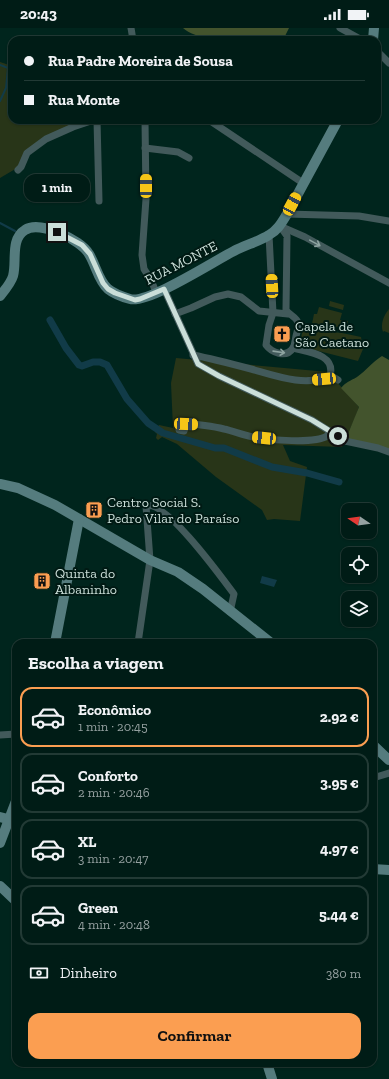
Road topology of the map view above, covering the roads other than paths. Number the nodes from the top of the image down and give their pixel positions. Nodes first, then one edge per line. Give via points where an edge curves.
1 (340, 28) edge
2 (355, 36) edge
3 (381, 55) edge
4 (389, 63) edge
5 (82, 124) edge
6 (95, 124) edge
7 (145, 124) edge
8 (215, 124) edge
9 (336, 124) edge
10 (145, 148) junction
11 (189, 158) dead end
12 (18, 170) dead end
13 (303, 183) junction
14 (99, 201) dead end
15 (287, 214) junction
16 (389, 221) edge
17 (280, 226) junction
18 (269, 235) junction
19 (389, 283) edge
20 (4, 284) edge
21 (160, 291) junction
22 (0, 296) edge
23 (273, 313) junction
24 (175, 314) junction
25 (288, 314) junction
26 (293, 348) junction
27 (194, 354) junction
28 (330, 375) junction
29 (338, 380) dead end
30 (186, 424) dead end
31 (331, 431) junction
32 (389, 452) edge
33 (0, 484) edge
34 (79, 519) junction
35 (150, 560) junction
36 (230, 612) junction
37 (56, 639) edge
38 (139, 639) edge
39 (264, 639) edge
40 (12, 734) edge
41 (0, 735) edge
42 (377, 749) edge
43 (389, 760) edge
44 (389, 773) edge
45 (377, 777) edge
46 (8, 819) edge
47 (0, 843) edge
48 (377, 869) edge
49 (389, 870) edge
50 (0, 886) edge
51 (12, 897) edge
52 (268, 1067) edge
53 (272, 1079) edge

1 - 2 street
3 - 4 street
5 - 12 street via 46,139 27,152
6 - 14 street
7 - 10 street
8 - 13 street
9 - 13 main road
10 - 11 street via 178,152
10 - 21 street via 146,199 142,255 144,269
13 - 15 main road
15 - 16 street via 359,216
15 - 17 main road
17 - 18 main road, RUA MONTE
17 -> 19 street
17 - 25 street via 287,236
18 - 21 main road, RUA MONTE
18 - 23 street
20 - 21 main road, RUA MONTE via 13,275 15,248 20,235 25,230 38,228 57,232 82,245 90,254 103,283 115,293 135,300
20 - 22 main road, RUA MONTE
21 - 24 street
23 - 24 street via 259,311 242,297 228,294
23 - 25 street
23 -> 26 street via 266,345 273,352 283,354
24 - 27 street
25 - 26 street via 297,320 298,324
26 - 28 street via 323,356 329,363
27 - 28 street via 304,381 324,379
27 - 31 street via 198,364
28 - 29 street
30 - 31 street via 276,440 318,440
31 - 32 street via 345,441
33 - 34 main road via 18,488
34 - 35 main road
34 - 37 main road
35 - 36 main road via 178,572
35 - 36 street via 146,506 149,505 174,521 208,559 234,594
35 - 38 street
36 - 39 main road
40 - 41 street
42 - 43 main road
44 - 45 street
46 - 47 main road
48 - 49 main road
50 - 51 main road
52 - 53 main road

